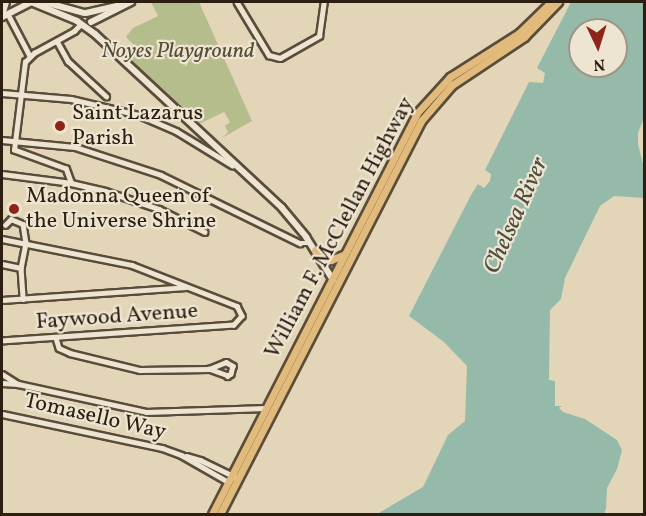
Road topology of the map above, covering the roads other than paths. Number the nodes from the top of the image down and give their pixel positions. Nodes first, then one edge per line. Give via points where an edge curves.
1 (6, 2) edge
2 (23, 2) edge
3 (31, 2) edge
4 (44, 2) edge
5 (130, 2) edge
6 (237, 2) edge
7 (324, 2) edge
8 (551, 2) edge
9 (558, 2) edge
10 (85, 13) junction
11 (4, 14) edge
12 (85, 24) junction
13 (57, 41) junction
14 (30, 56) junction
15 (2, 93) edge
16 (20, 94) junction
17 (106, 96) dead end
18 (2, 140) edge
19 (15, 141) junction
20 (218, 153) junction
21 (2, 174) edge
22 (71, 183) junction
23 (5, 225) dead end
24 (205, 232) dead end
25 (2, 239) edge
26 (26, 243) junction
27 (310, 243) junction
28 (315, 250) junction
29 (345, 253) junction
30 (2, 264) edge
31 (21, 268) junction
32 (332, 278) junction
33 (337, 285) junction
34 (188, 287) junction
35 (23, 299) junction
36 (2, 300) edge
37 (56, 338) junction
38 (2, 341) edge
39 (210, 369) junction
40 (2, 374) edge
41 (2, 383) edge
42 (18, 384) junction
43 (266, 408) junction
44 (2, 414) edge
45 (233, 478) junction
46 (212, 514) edge
47 (220, 514) edge

1 - 11 main road
2 - 11 main road
3 - 11 main road
3 - 12 main road
4 - 10 main road
5 - 10 main road
5 - 12 main road
6 - 7 street via 269,55 280,58 319,36
8 - 29 highway, William F. McClellan Highway via 522,30 461,68 426,100
9 - 33 highway, William F. McClellan Highway via 527,35 462,77 431,107
10 - 12 main road via 90,16
10 - 12 main road via 79,16
11 - 14 street
12 - 13 street
12 - 20 main road
13 - 14 street
13 - 17 street via 68,60
14 - 16 street via 23,68
15 - 16 street
16 - 19 street
16 - 20 street via 71,99 130,112 176,130
18 - 19 street
19 - 22 street via 14,150 66,169
19 - 27 street via 75,147 161,175 300,243
20 - 27 main road via 282,208
21 - 22 street
22 - 24 street via 159,209
23 - 26 street via 11,219 23,224
25 - 26 street
26 - 31 street
26 - 34 street via 116,260
27 - 28 main road
28 - 29 highway via 332,261
28 - 32 main road
29 - 32 highway, William F. McClellan Highway
30 - 31 street
31 - 35 street
32 - 33 main road
32 - 43 highway, William F. McClellan Highway
33 - 45 highway, William F. McClellan Highway
34 - 35 street
34 - 37 street, Faywood Avenue via 238,307 241,318 234,325
35 - 36 street
37 - 38 street, Faywood Avenue
37 - 39 street via 59,348 70,353 140,370
39 - 39 street via 224,376 233,371 226,362
40 - 42 street
41 - 42 street
42 - 43 street via 143,411
43 - 45 highway, William F. McClellan Highway
44 - 45 street, Tomasello Way via 148,444 200,460
45 - 46 highway, William F. McClellan Highway
45 - 47 highway, William F. McClellan Highway

